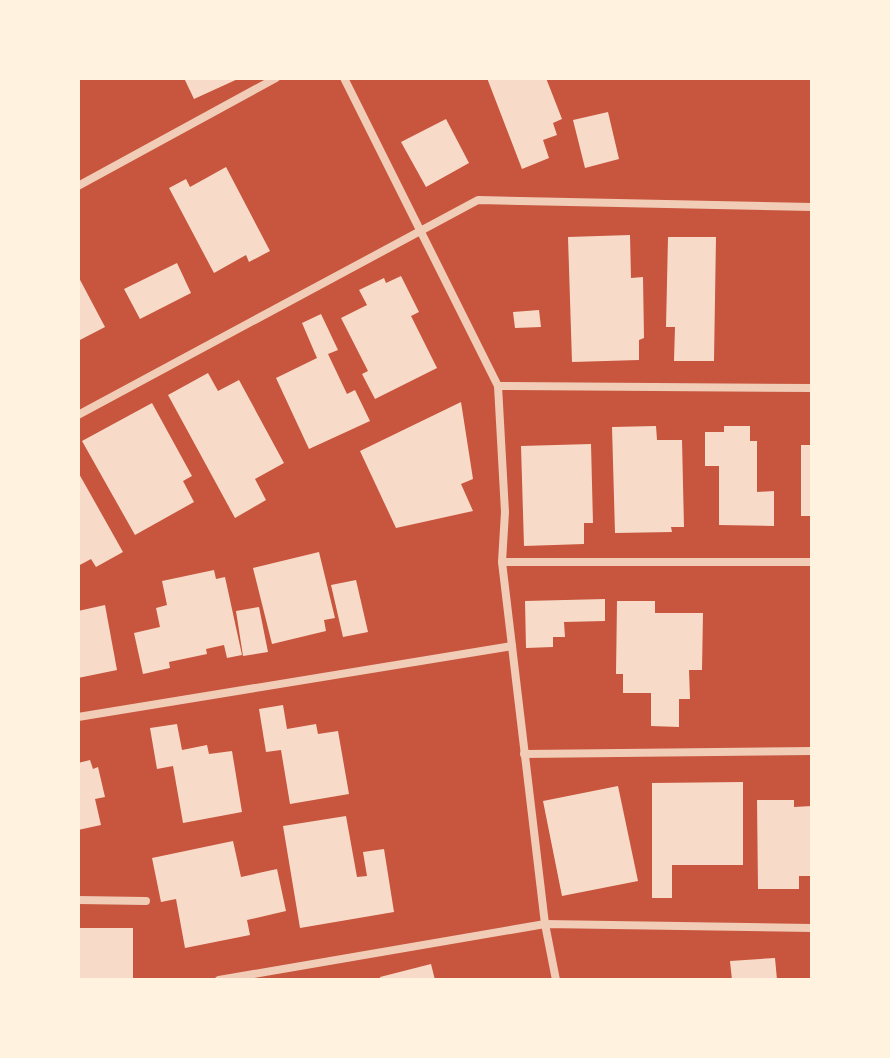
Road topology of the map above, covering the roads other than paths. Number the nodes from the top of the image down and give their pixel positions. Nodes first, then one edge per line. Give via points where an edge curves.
1 (276, 78) edge
2 (344, 78) edge
3 (78, 186) edge
4 (812, 207) edge
5 (421, 231) junction
6 (498, 386) junction
7 (812, 388) edge
8 (78, 415) edge
9 (502, 562) junction
10 (812, 562) edge
11 (512, 646) junction
12 (78, 717) edge
13 (812, 751) edge
14 (524, 754) junction
15 (78, 900) edge
16 (146, 901) dead end
17 (545, 924) junction
18 (812, 928) edge
19 (219, 980) edge
20 (556, 980) edge

1 - 3 street
2 - 5 street
4 - 5 street via 478,200
5 - 6 street
5 - 8 street
6 - 7 street
6 - 9 street via 505,512
9 - 10 street
9 - 11 street
11 - 12 street
11 - 14 street
13 - 14 street
14 - 17 street
15 - 16 street
17 - 18 street
17 - 19 street
17 - 20 street

